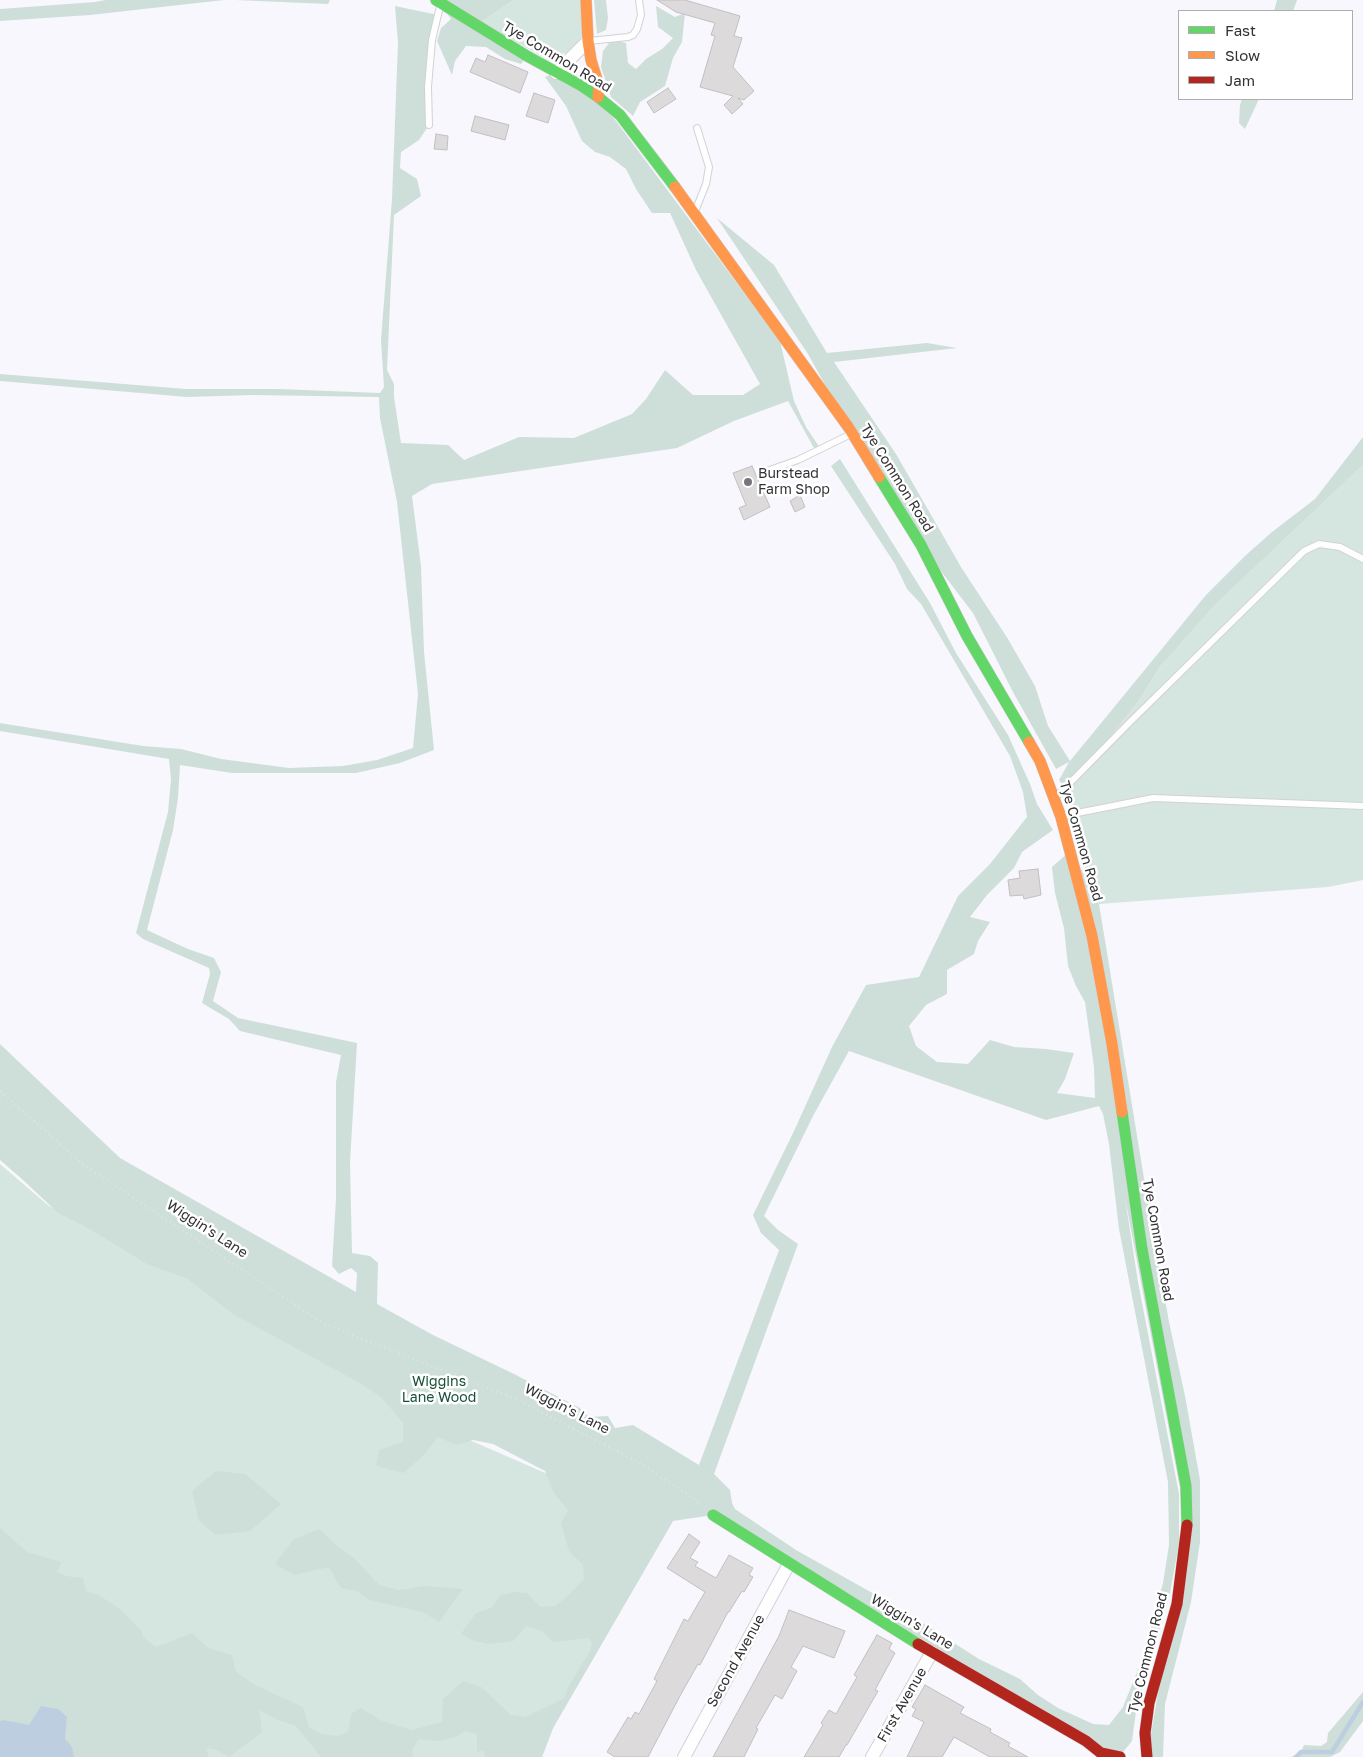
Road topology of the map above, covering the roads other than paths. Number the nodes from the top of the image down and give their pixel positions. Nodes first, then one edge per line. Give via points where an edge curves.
1 (586, 0) edge
2 (639, 0) edge
3 (438, 1) edge
4 (588, 41) junction
5 (556, 73) junction
6 (598, 97) junction
7 (429, 125) dead end
8 (698, 128) dead end
9 (694, 212) junction
10 (852, 433) junction
11 (760, 473) dead end
12 (1363, 559) edge
13 (1054, 798) junction
14 (1363, 806) edge
15 (1061, 817) junction
16 (713, 1515) road end
17 (789, 1564) junction
18 (932, 1652) junction
19 (684, 1757) edge
20 (872, 1757) edge
21 (1120, 1757) edge
22 (1147, 1757) edge

1 - 4 street
2 - 4 lane via 641,15 633,34 628,38
3 - 5 street, Tye Common Road
3 - 7 lane via 428,87
4 - 5 street
4 - 6 street via 599,86
5 - 6 street, Tye Common Road
6 - 9 street, Tye Common Road via 620,115
8 - 9 lane via 709,167 706,184
9 - 10 street, Tye Common Road
10 - 11 lane via 798,460
10 - 13 street, Tye Common Road via 921,545 967,636 1040,761
12 - 13 lane via 1340,547 1319,544 1304,551
13 - 15 street, Tye Common Road
14 - 15 lane via 1153,798
15 - 22 street, Tye Common Road via 1092,936 1112,1044 1142,1249 1186,1486 1183,1565 1177,1604 1149,1703 1145,1733
16 - 17 street, Wiggin's Lane
17 - 18 street, Wiggin's Lane
17 - 19 street, Second Avenue
18 - 20 street, First Avenue
18 - 21 street, Wiggin's Lane via 1086,1741 1101,1753

